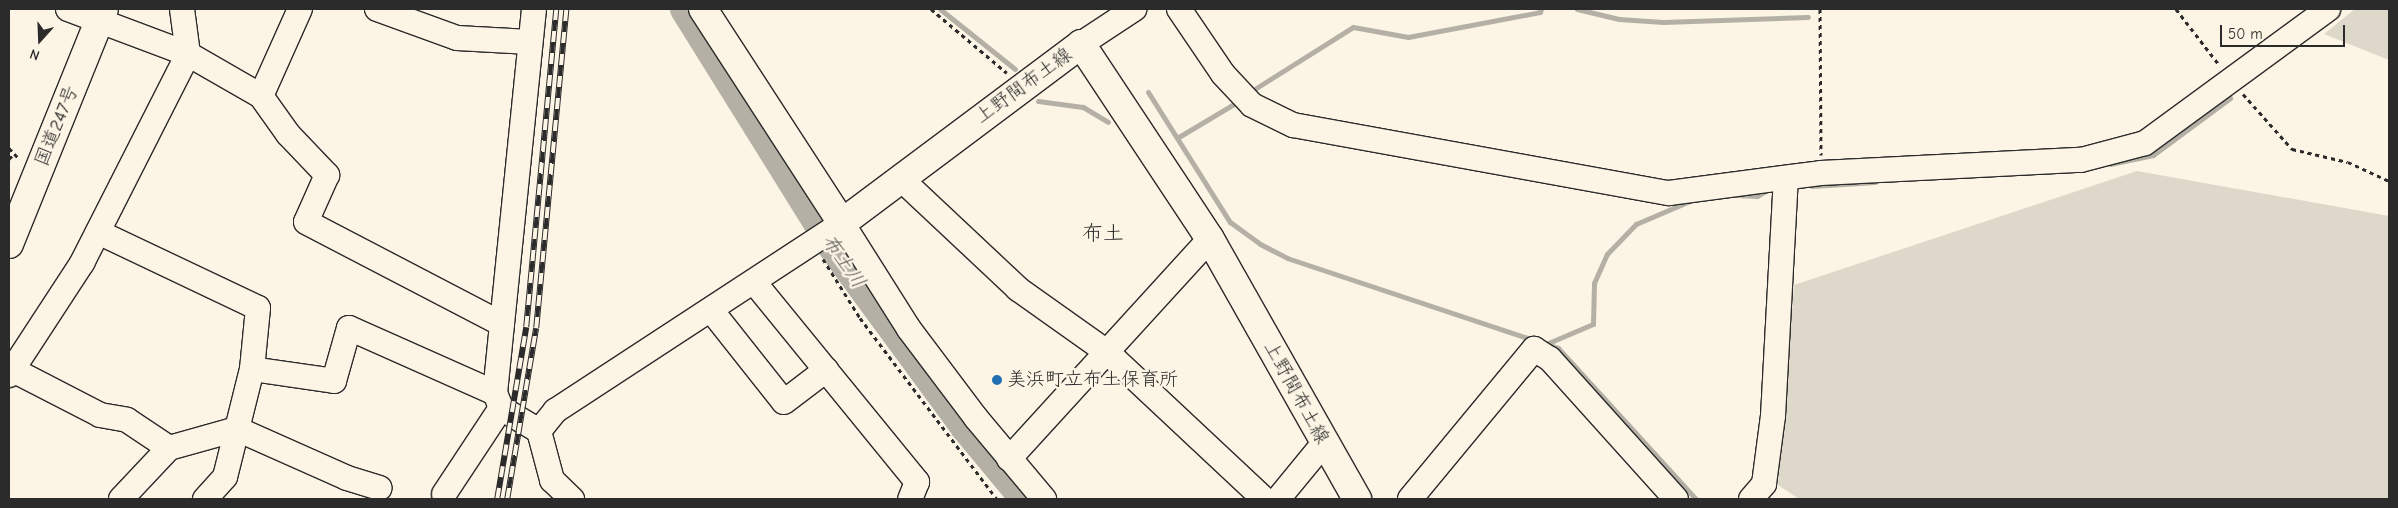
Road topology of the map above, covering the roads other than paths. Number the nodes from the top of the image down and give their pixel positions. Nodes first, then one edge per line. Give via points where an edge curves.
1 (68, 9) edge
2 (182, 9) edge
3 (300, 9) edge
4 (377, 9) edge
5 (534, 9) edge
6 (703, 9) edge
7 (1134, 9) edge
8 (1179, 9) edge
9 (2328, 9) edge
10 (103, 15) edge
11 (530, 42) junction
12 (1081, 44) junction
13 (188, 54) junction
14 (261, 96) junction
15 (900, 178) junction
16 (1786, 178) junction
17 (838, 226) junction
18 (98, 232) junction
19 (1210, 239) junction
20 (9, 244) edge
21 (754, 282) junction
22 (711, 310) junction
23 (502, 324) junction
24 (1107, 352) junction
25 (252, 369) junction
26 (826, 370) junction
27 (11, 372) edge
28 (498, 401) junction
29 (237, 429) junction
30 (539, 431) junction
31 (1324, 443) junction
32 (169, 448) junction
33 (1009, 459) junction
34 (379, 488) dead end
35 (444, 494) dead end
36 (121, 499) edge
37 (205, 499) edge
38 (572, 499) edge
39 (910, 499) edge
40 (1044, 499) edge
41 (1264, 499) edge
42 (1278, 499) edge
43 (1357, 499) edge
44 (1410, 499) edge
45 (1676, 499) edge
46 (1751, 499) edge

1 - 10 street
2 - 13 street
3 - 14 street
4 - 11 street via 457,38
5 - 11 street
6 - 17 main road
7 - 12 street
8 - 16 street via 1223,74 1252,105 1294,125 1669,193
9 - 16 street via 2145,143 2081,160 1821,173
10 - 13 street
10 - 20 main road, 国道247号
11 - 23 street
12 - 15 main road, 上野間布土線
12 - 19 main road, 上野間布土線
13 - 14 street
13 - 18 street
14 - 23 street via 288,134 327,175 306,222
15 - 17 main road, 上野間布土線
15 - 24 street via 1018,289
16 - 46 street via 1774,416 1764,484
17 - 21 street
17 - 33 street via 909,330
18 - 25 street via 258,308
18 - 27 street
19 - 24 street
19 - 31 main road, 上野間布土線
21 - 22 street
21 - 26 street
22 - 26 street via 784,402
22 - 30 street via 555,411
23 - 28 street
24 - 33 street
24 - 41 street
25 - 28 street via 334,380 349,328
25 - 29 street
26 - 39 street via 917,482
27 - 32 street via 100,415 127,420
28 - 30 street
28 - 35 street
29 - 32 street
29 - 34 street via 347,478
29 - 37 street via 225,477
30 - 38 street via 552,480
31 - 42 street
31 - 43 main road, 上野間布土線
32 - 36 street
33 - 40 street
44 - 45 street via 1534,349 1550,359

